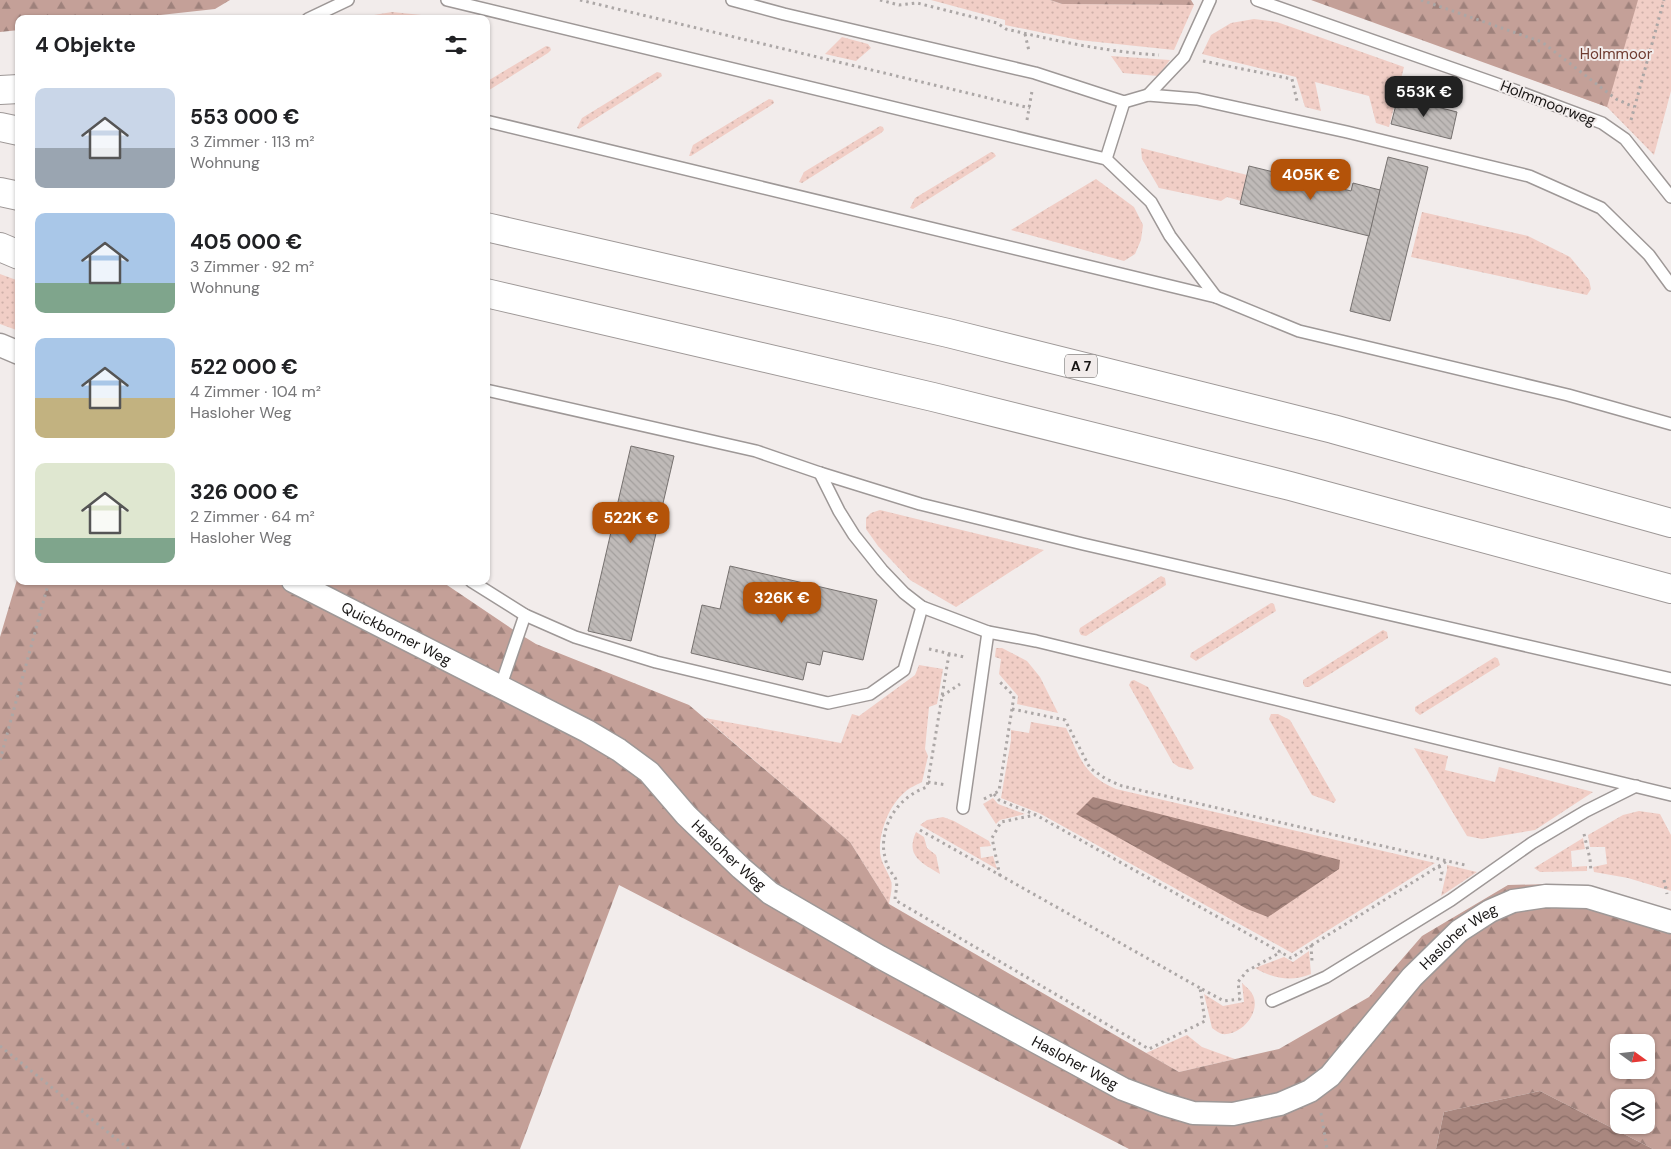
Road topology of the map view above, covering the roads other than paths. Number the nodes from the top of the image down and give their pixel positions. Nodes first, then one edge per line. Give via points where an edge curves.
1 (348, 0) edge
2 (447, 0) edge
3 (732, 0) edge
4 (1210, 0) edge
5 (1257, 0) edge
6 (316, 15) edge
7 (15, 89) edge
8 (0, 90) edge
9 (1148, 95) junction
10 (1124, 102) junction
11 (490, 122) edge
12 (0, 127) edge
13 (15, 129) edge
14 (1106, 159) junction
15 (0, 192) edge
16 (15, 195) edge
17 (1671, 197) edge
18 (490, 228) edge
19 (0, 247) edge
20 (15, 253) edge
21 (1671, 285) edge
22 (490, 295) edge
23 (1216, 297) junction
24 (0, 345) edge
25 (15, 351) edge
26 (490, 391) edge
27 (1671, 424) edge
28 (820, 473) junction
29 (1671, 522) edge
30 (301, 585) edge
31 (477, 585) edge
32 (1671, 589) edge
33 (922, 607) junction
34 (525, 615) junction
35 (988, 632) junction
36 (1671, 678) edge
37 (500, 688) junction
38 (1636, 786) junction
39 (1671, 794) edge
40 (963, 808) dead end
41 (1671, 922) edge
42 (1272, 1001) dead end

1 - 6 lane
2 - 14 lane
3 - 10 lane via 1035,73
4 - 9 lane via 1184,57
5 - 17 lane, Holmmoorweg via 1602,123 1625,139
7 - 8 highway
9 - 10 lane
9 - 21 lane via 1197,99 1530,176 1601,208 1649,255
10 - 14 lane
11 - 23 lane
12 - 13 highway
14 - 23 lane via 1151,202 1170,236
15 - 16 highway
18 - 29 highway, A 7 via 1082,366 1333,429
19 - 20 highway
22 - 32 highway via 943,399 1290,486
23 - 27 lane via 1299,331 1568,395
24 - 25 street
26 - 28 lane via 756,451
28 - 33 lane via 854,535 882,570
28 - 36 lane via 920,504 1083,544
30 - 37 street, Quickborner Weg
31 - 34 lane
33 - 34 lane via 904,670 870,694 828,703 656,662 575,637
33 - 35 lane
34 - 37 lane
35 - 38 lane
35 - 40 lane
37 - 41 street, Hasloher Weg via 587,731 649,772 686,815 770,893 880,957 1123,1089 1193,1113 1233,1114 1280,1104 1310,1091 1330,1076 1412,976 1459,931 1513,901 1546,896 1588,897
38 - 39 lane
38 - 42 lane via 1532,843 1451,900 1326,977

